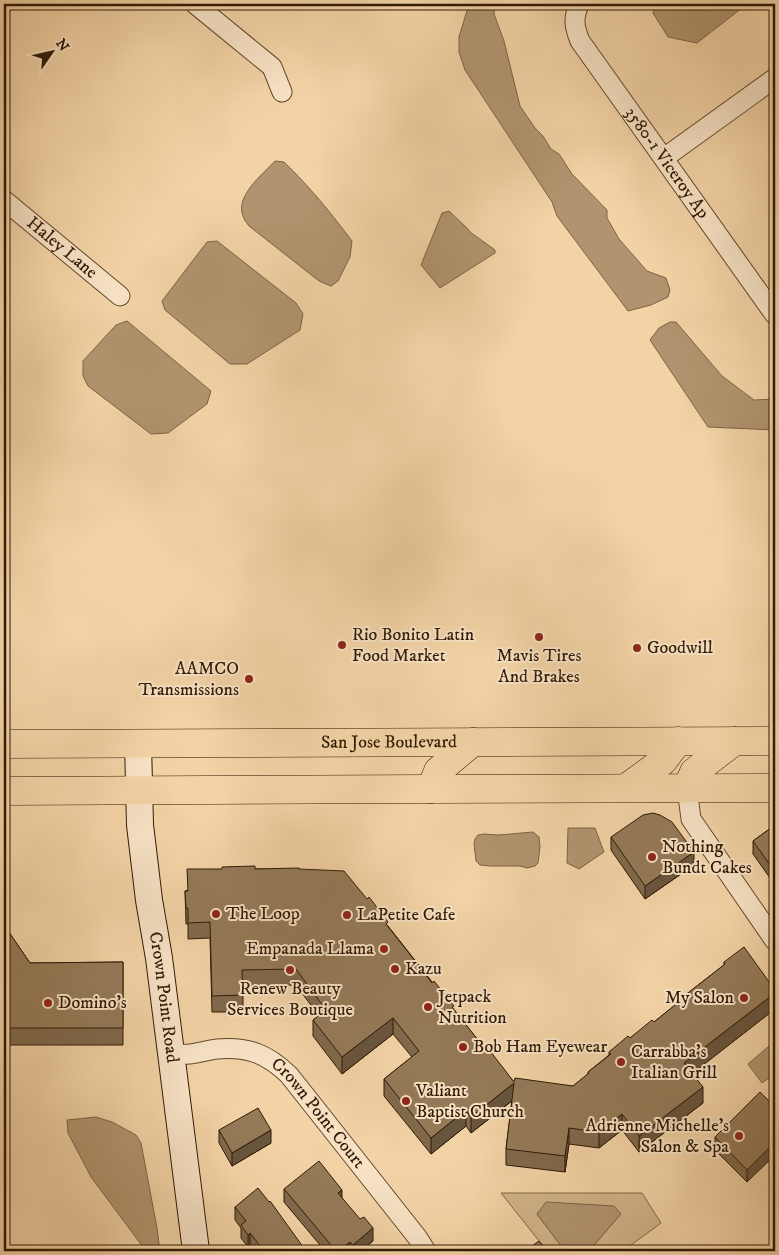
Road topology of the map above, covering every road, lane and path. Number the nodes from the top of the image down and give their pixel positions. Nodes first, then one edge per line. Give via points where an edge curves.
1 (195, 4) edge
2 (578, 4) edge
3 (775, 78) edge
4 (282, 92) dead end
5 (664, 158) junction
6 (4, 200) edge
7 (120, 296) dead end
8 (775, 315) edge
9 (678, 741) junction
10 (734, 741) junction
11 (775, 741) edge
12 (473, 742) junction
13 (138, 743) junction
14 (4, 744) edge
15 (626, 788) junction
16 (687, 788) junction
17 (775, 788) edge
18 (431, 789) junction
19 (4, 791) edge
20 (139, 791) junction
21 (775, 941) edge
22 (170, 1053) junction
23 (196, 1251) edge
24 (426, 1251) edge

1 - 4 street via 272,67
2 - 5 street, 3580-1 Viceroy Ap via 574,27 580,41
3 - 5 street
5 - 8 street, 3580-1 Viceroy Ap
6 - 7 street, Haley Lane
9 - 10 main road, San Jose Boulevard
9 - 12 main road, San Jose Boulevard
9 - 15 main road via 663,761
10 - 11 main road, San Jose Boulevard
10 - 16 main road via 694,772
12 - 13 main road, San Jose Boulevard
12 - 18 main road via 438,771
13 - 14 main road, San Jose Boulevard
13 - 20 street, Crown Point Road
15 - 16 main road
15 - 18 main road
16 - 17 main road
16 - 21 street via 692,820
18 - 20 main road
19 - 20 main road
20 - 22 street, Crown Point Road via 142,844
22 - 23 street, Crown Point Road
22 - 24 street, Crown Point Court via 248,1050 277,1064 289,1075

